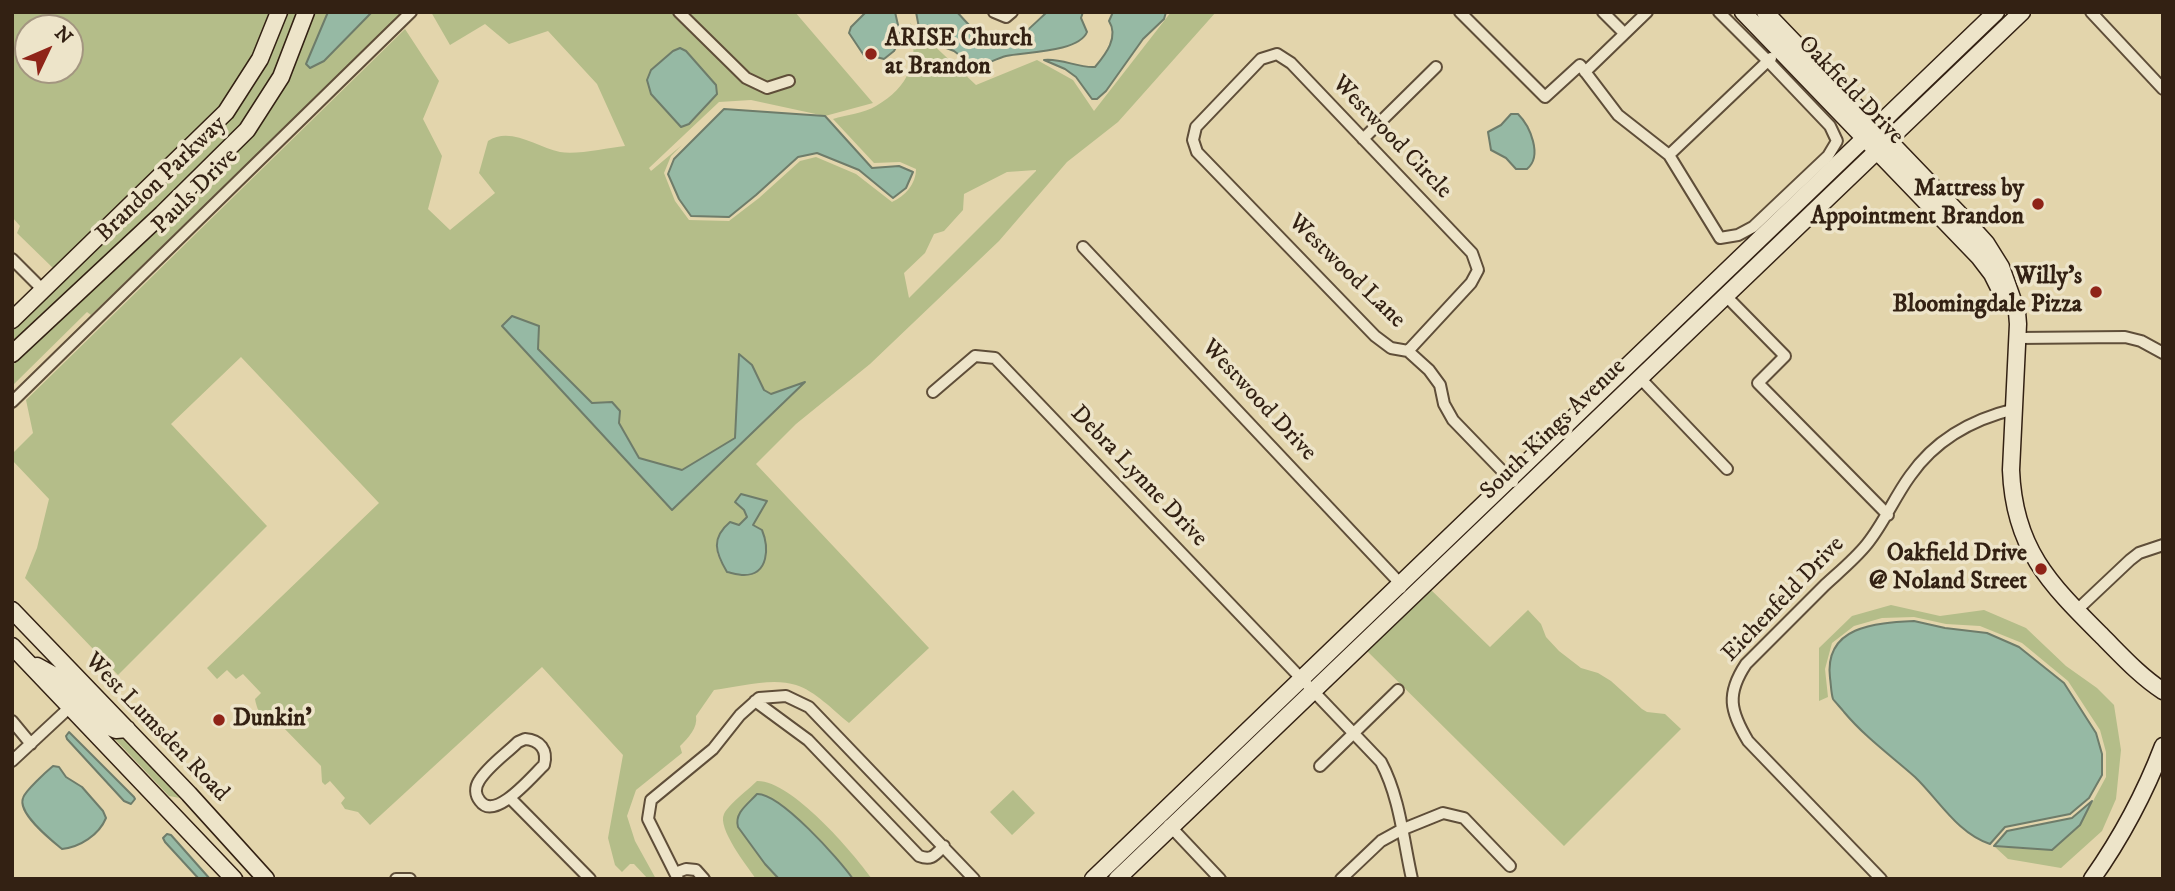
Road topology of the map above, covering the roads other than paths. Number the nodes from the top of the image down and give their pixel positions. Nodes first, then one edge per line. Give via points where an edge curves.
1 (279, 12) edge
2 (306, 12) edge
3 (411, 12) edge
4 (679, 12) edge
5 (994, 12) edge
6 (1012, 12) edge
7 (1460, 12) edge
8 (1603, 12) edge
9 (1647, 12) edge
10 (1719, 12) edge
11 (1743, 12) edge
12 (1765, 12) edge
13 (1996, 12) edge
14 (2022, 12) edge
15 (2091, 12) edge
16 (1624, 33) junction
17 (1774, 55) junction
18 (1437, 68) dead end
19 (1585, 72) junction
20 (789, 81) dead end
21 (2163, 89) edge
22 (1869, 132) junction
23 (1363, 139) junction
24 (1193, 140) joint
25 (1889, 140) junction
26 (1877, 152) junction
27 (1669, 155) junction
28 (1816, 183) junction
29 (1083, 247) dead end
30 (12, 259) edge
31 (1743, 279) junction
32 (43, 290) junction
33 (1726, 296) junction
34 (12, 320) edge
35 (2018, 338) junction
36 (1408, 351) junction
37 (2163, 353) edge
38 (12, 354) edge
39 (1640, 378) junction
40 (933, 392) dead end
41 (12, 402) edge
42 (2015, 409) junction
43 (1727, 469) dead end
44 (1510, 479) junction
45 (1522, 491) junction
46 (1888, 515) junction
47 (2163, 545) edge
48 (1399, 586) junction
49 (1411, 599) junction
50 (12, 610) edge
51 (2077, 610) junction
52 (12, 646) edge
53 (28, 663) junction
54 (1308, 686) junction
55 (1398, 690) dead end
56 (2163, 691) edge
57 (755, 701) junction
58 (70, 707) junction
59 (12, 721) edge
60 (127, 730) junction
61 (1354, 734) junction
62 (30, 744) junction
63 (2163, 746) edge
64 (12, 761) edge
65 (1320, 766) dead end
66 (158, 798) junction
67 (510, 798) junction
68 (1159, 815) junction
69 (1171, 827) junction
70 (1401, 830) junction
71 (944, 846) junction
72 (1510, 866) dead end
73 (677, 876) edge
74 (264, 877) edge
75 (234, 879) edge
76 (396, 879) edge
77 (410, 879) edge
78 (590, 879) edge
79 (704, 879) edge
80 (974, 879) edge
81 (1093, 879) edge
82 (1117, 879) edge
83 (1220, 879) edge
84 (1341, 879) edge
85 (1412, 879) edge
86 (1881, 879) edge
87 (2092, 879) edge

1 - 32 main road, Brandon Parkway via 260,59 226,112
2 - 38 main road, Brandon Parkway via 281,77 247,130
3 - 41 street, Pauls Drive
4 - 20 street via 746,78 767,88
5 - 6 street via 1006,17
7 - 19 street via 1545,97 1580,65
8 - 16 street
9 - 16 street
10 - 17 street
11 - 17 main road, Oakfield Drive
12 - 22 main road, Oakfield Drive
13 - 22 main road, South Kings Avenue
14 - 25 main road, South Kings Avenue
15 - 21 street
16 - 19 street
17 - 22 main road, Oakfield Drive
17 - 27 street
17 - 27 street via 1829,126 1837,141 1828,156 1753,227 1720,238
18 - 23 street
19 - 27 street via 1618,114
22 - 25 main road, Oakfield Drive
22 - 26 main road, Oakfield Drive
22 - 28 main road, South Kings Avenue
23 - 24 street, Westwood Circle via 1277,54 1261,59 1196,127
23 - 36 street, Westwood Circle via 1472,253 1478,270
24 - 36 street, Westwood Lane via 1197,152 1375,335 1391,348
25 - 26 main road, South Kings Avenue
25 - 35 main road, Oakfield Drive via 1991,250 2013,297
26 - 31 main road, South Kings Avenue
26 - 35 main road, Oakfield Drive via 1986,265
28 - 31 main road via 1748,260
28 - 44 main road, South Kings Avenue
29 - 48 street, Westwood Drive
30 - 32 street
31 - 33 main road, South Kings Avenue
32 - 34 main road, Brandon Parkway
33 - 39 main road, South Kings Avenue
33 - 46 street via 1785,356 1758,383
35 - 37 street via 2125,337
35 - 42 main road, Oakfield Drive
36 - 44 street, Westwood Lane via 1440,385 1454,420
39 - 43 street
39 - 45 main road, South Kings Avenue
40 - 54 street, Debra Lynne Drive via 975,356 995,358
42 - 46 street, Eichenfeld Drive via 1992,414 1936,446 1908,477
42 - 51 main road, Oakfield Drive via 2012,494 2018,523 2040,568
44 - 45 street, Westwood Lane
44 - 48 main road, South Kings Avenue
45 - 49 main road, South Kings Avenue
46 - 86 street, Eichenfeld Drive via 1866,545 1745,664 1735,680 1731,700 1748,741
47 - 51 street via 2139,553
48 - 49 street, Westwood Drive
48 - 54 main road, South Kings Avenue
49 - 54 main road, South Kings Avenue
50 - 60 main road, West Lumsden Road
51 - 56 main road, Oakfield Drive via 2135,670
52 - 53 main road, West Lumsden Road
53 - 58 main road, West Lumsden Road
53 - 60 main road via 57,677 107,726
54 - 61 street, Debra Lynne Drive
54 - 68 main road, South Kings Avenue
54 - 69 main road, South Kings Avenue
55 - 61 street
57 - 71 street via 786,696 808,707
57 - 71 street via 808,740 919,856 933,858
57 - 73 street via 713,749 651,800 648,819
58 - 62 street
58 - 66 main road, West Lumsden Road
59 - 62 street
60 - 74 main road, West Lumsden Road
61 - 65 street
61 - 70 street, Debra Lynne Drive via 1381,762 1391,782
62 - 64 street
63 - 87 main road via 2128,822
66 - 74 main road via 187,807 241,864
66 - 75 main road, West Lumsden Road
67 - 67 street via 544,765 544,751 534,740 518,742 477,785 484,806
67 - 78 street
68 - 69 street
68 - 81 main road, South Kings Avenue
69 - 82 main road, South Kings Avenue
69 - 83 street
70 - 72 street via 1443,813 1464,818
70 - 84 street via 1381,841
70 - 85 street, Debra Lynne Drive
71 - 80 street
73 - 79 street via 686,869 696,870
76 - 77 street

